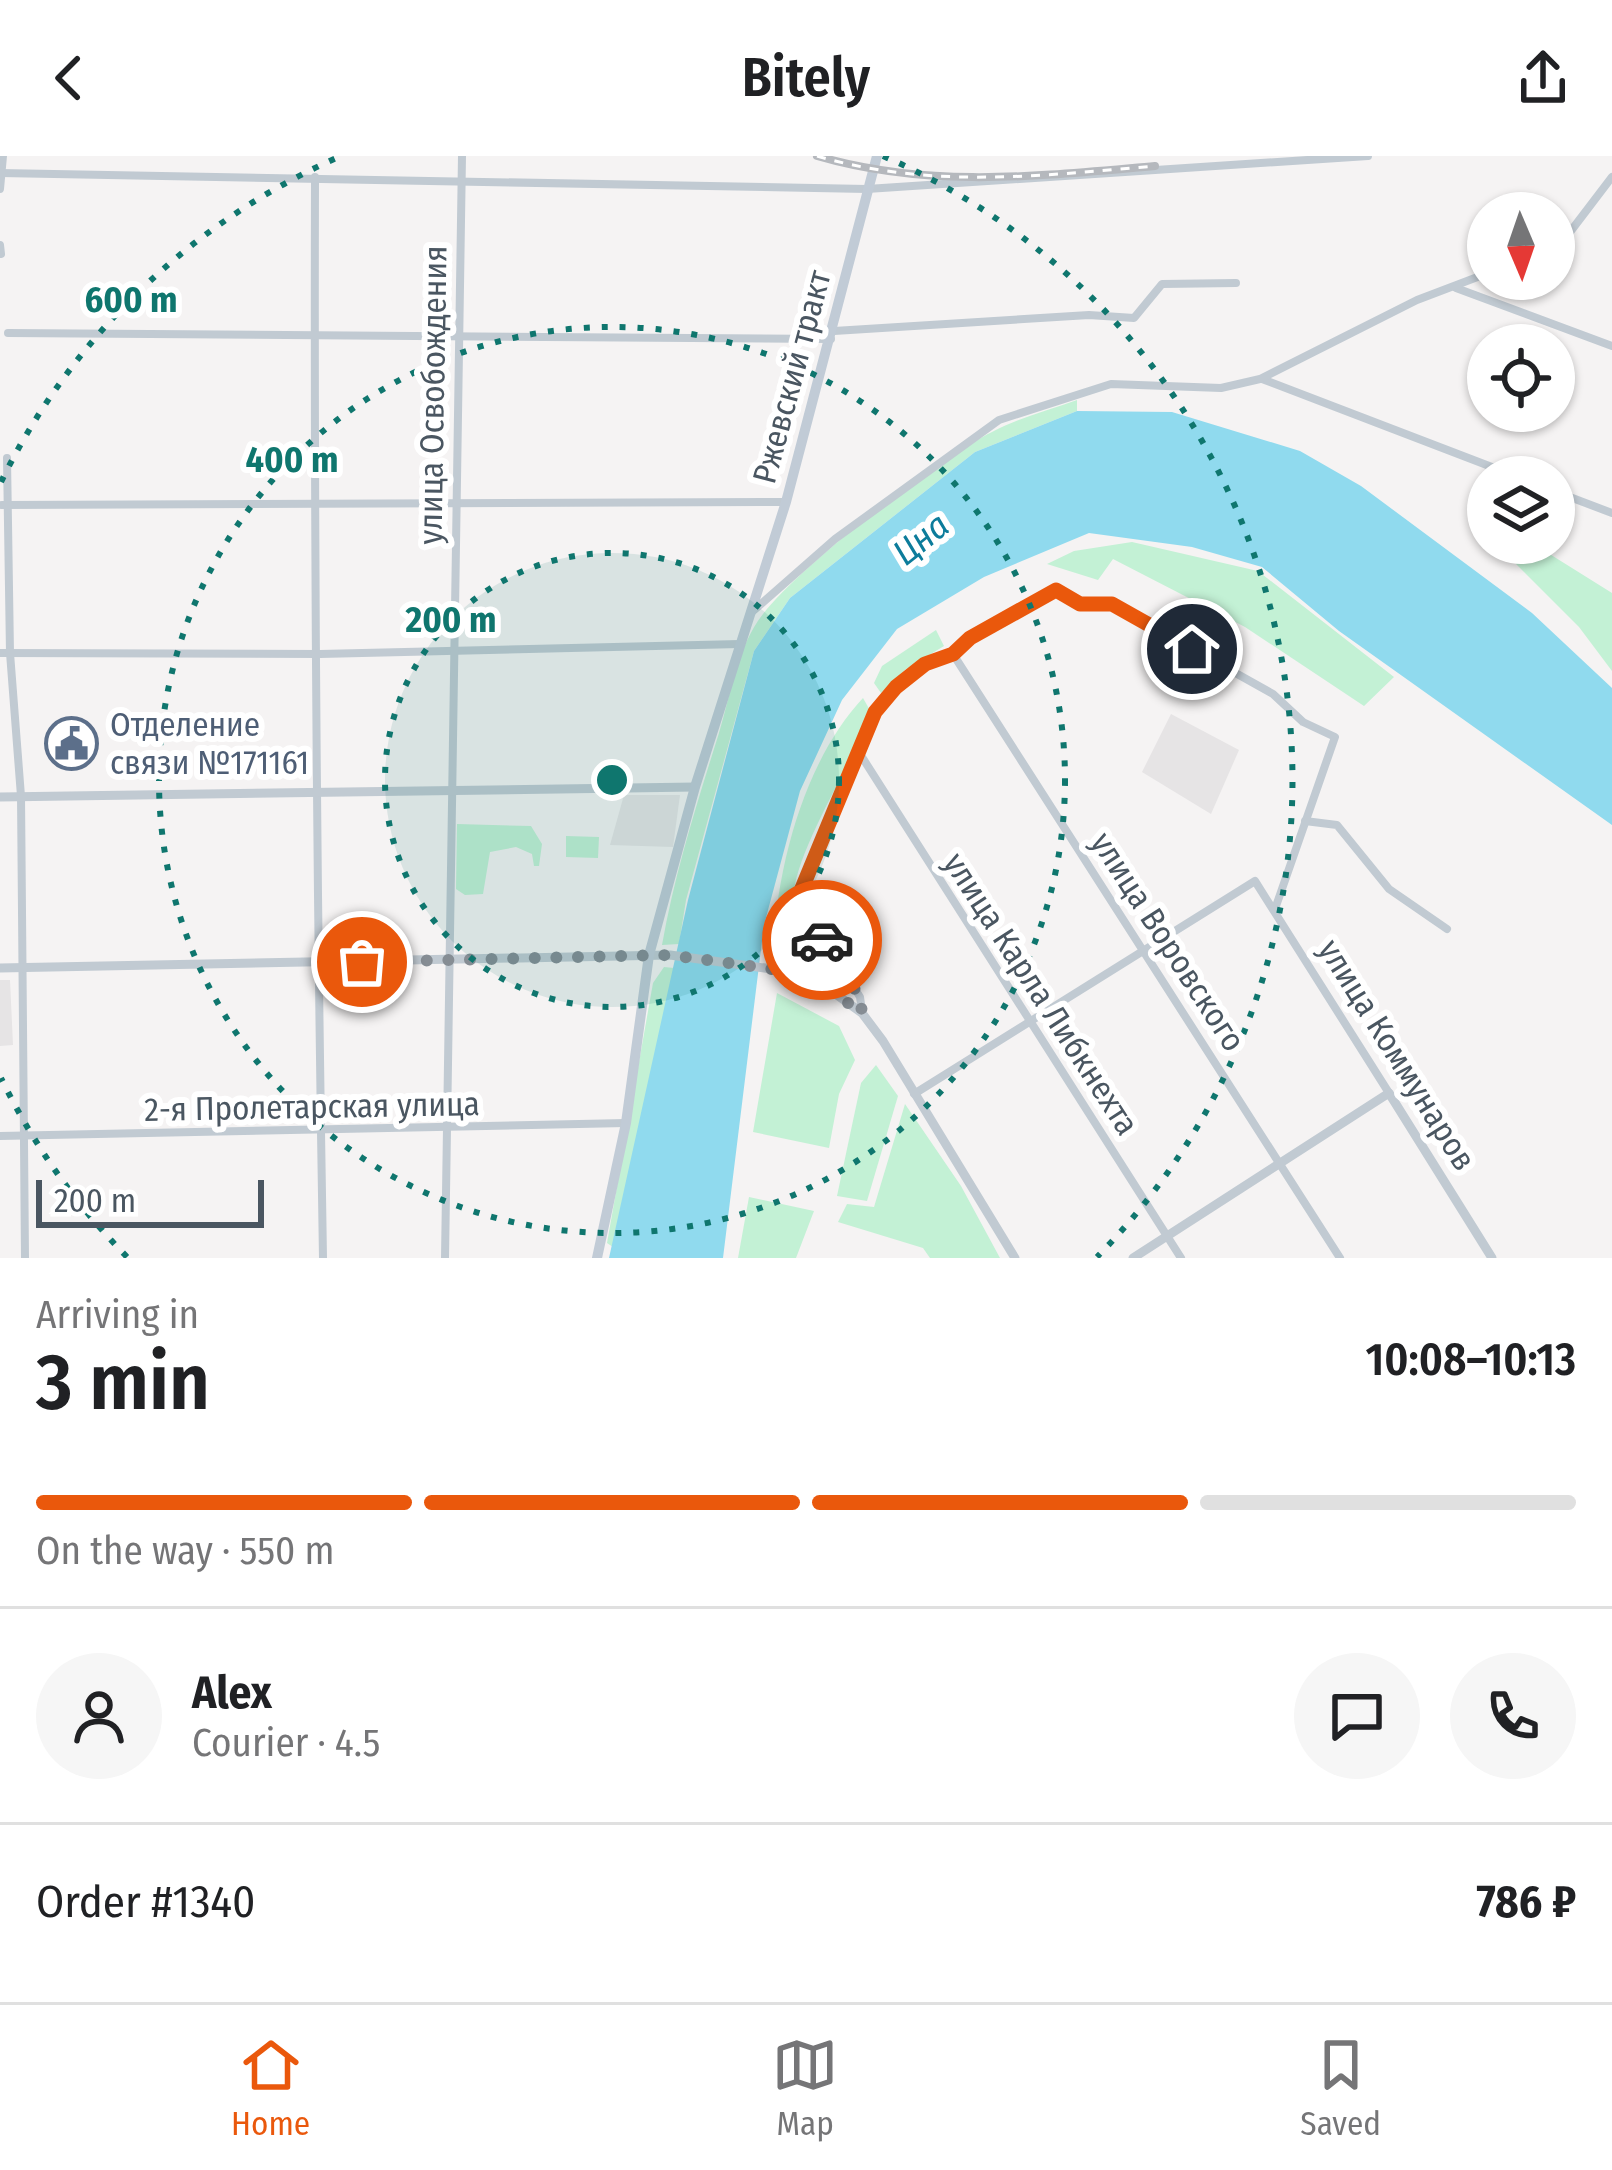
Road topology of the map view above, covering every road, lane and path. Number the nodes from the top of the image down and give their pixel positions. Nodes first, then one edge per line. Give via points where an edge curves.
1 (3, 156) edge
2 (462, 156) edge
3 (878, 156) edge
4 (1368, 156) edge
5 (2, 173) edge
6 (1612, 177) edge
7 (315, 178) junction
8 (461, 181) junction
9 (0, 189) edge
10 (867, 189) junction
11 (1575, 226) edge
12 (1467, 282) edge
13 (1236, 284) dead end
14 (1454, 287) junction
15 (314, 331) junction
16 (8, 333) dead end
17 (457, 334) junction
18 (833, 335) junction
19 (1612, 346) edge
20 (1260, 379) junction
21 (7, 458) dead end
22 (1467, 458) edge
23 (1575, 499) edge
24 (453, 500) junction
25 (311, 502) junction
26 (786, 502) junction
27 (3, 506) edge
28 (1612, 513) edge
29 (753, 611) junction
30 (740, 644) junction
31 (457, 651) junction
32 (5, 653) edge
33 (320, 654) junction
34 (953, 654) junction
35 (861, 756) junction
36 (695, 787) junction
37 (454, 788) junction
38 (321, 790) junction
39 (21, 796) junction
40 (0, 797) edge
41 (1305, 821) junction
42 (1275, 909) junction
43 (1447, 929) dead end
44 (1142, 948) junction
45 (649, 955) junction
46 (450, 959) junction
47 (318, 964) junction
48 (0, 968) edge
49 (20, 968) junction
50 (862, 1013) junction
51 (1028, 1022) junction
52 (1389, 1093) junction
53 (914, 1094) junction
54 (626, 1123) junction
55 (321, 1130) junction
56 (446, 1130) junction
57 (0, 1136) edge
58 (22, 1136) junction
59 (1281, 1162) junction
60 (1168, 1235) junction
61 (25, 1258) edge
62 (322, 1258) edge
63 (445, 1258) edge
64 (597, 1258) edge
65 (1016, 1258) edge
66 (1133, 1258) edge
67 (1181, 1258) edge
68 (1340, 1258) edge
69 (1492, 1258) edge

1 - 5 street
2 - 8 street, улица Освобождения
3 - 10 main road, Ржевский тракт
4 - 10 street
5 - 7 street
5 - 9 street
6 - 11 street
7 - 8 street
7 - 15 street
8 - 10 street
8 - 17 street, улица Освобождения
10 - 18 main road, Ржевский тракт
12 - 14 street
13 - 18 street via 1162,284 1134,318
14 - 19 street
14 - 20 street
15 - 16 street
15 - 17 street
15 - 25 street
17 - 18 street
17 - 24 street, улица Освобождения
18 - 26 main road, Ржевский тракт
20 - 22 street
20 - 29 street via 1221,388 1111,384 999,419
21 - 27 street
23 - 28 street
24 - 25 street
24 - 26 street
24 - 31 street, улица Освобождения
25 - 27 street
25 - 33 street
26 - 29 main road, Ржевский тракт
27 - 32 street
29 - 30 main road, Ржевский тракт
30 - 31 street
30 - 36 main road, Ржевский тракт
31 - 33 street
31 - 37 street, улица Освобождения
32 - 33 street
32 - 39 street
33 - 38 street
34 - 35 street via 896,687 875,712
34 - 41 street via 1056,590 1080,604 1112,604 1335,737
34 - 44 street, улица Воровского
35 - 50 street via 798,898 860,997
35 - 51 street, улица Карла Либкнехта
36 - 37 street
36 - 45 main road, Ржевский тракт
37 - 38 street
37 - 46 street, улица Освобождения
38 - 39 street
38 - 47 street
39 - 40 street
39 - 49 street
41 - 42 street
41 - 43 street via 1337,825 1389,889
42 - 44 street, улица Коммунаров via 1256,881
42 - 52 street, улица Коммунаров
44 - 51 street
44 - 59 street, улица Воровского
45 - 46 street
45 - 50 street via 808,974
45 - 54 main road, Ржевский тракт
46 - 47 street
46 - 56 street, улица Освобождения
47 - 49 street
47 - 55 street
48 - 49 street
49 - 58 street
50 - 53 street
51 - 53 street
51 - 60 street, улица Карла Либкнехта
52 - 59 street
52 - 69 street, улица Коммунаров
53 - 65 street
54 - 56 street, 2-я Пролетарская улица
54 - 64 main road, Ржевский тракт
55 - 56 street, 2-я Пролетарская улица
55 - 58 street, 2-я Пролетарская улица
55 - 62 street
56 - 63 street, улица Освобождения
57 - 58 street, 2-я Пролетарская улица
58 - 61 street
59 - 60 street
59 - 68 street, улица Воровского
60 - 66 street
60 - 67 street, улица Карла Либкнехта

